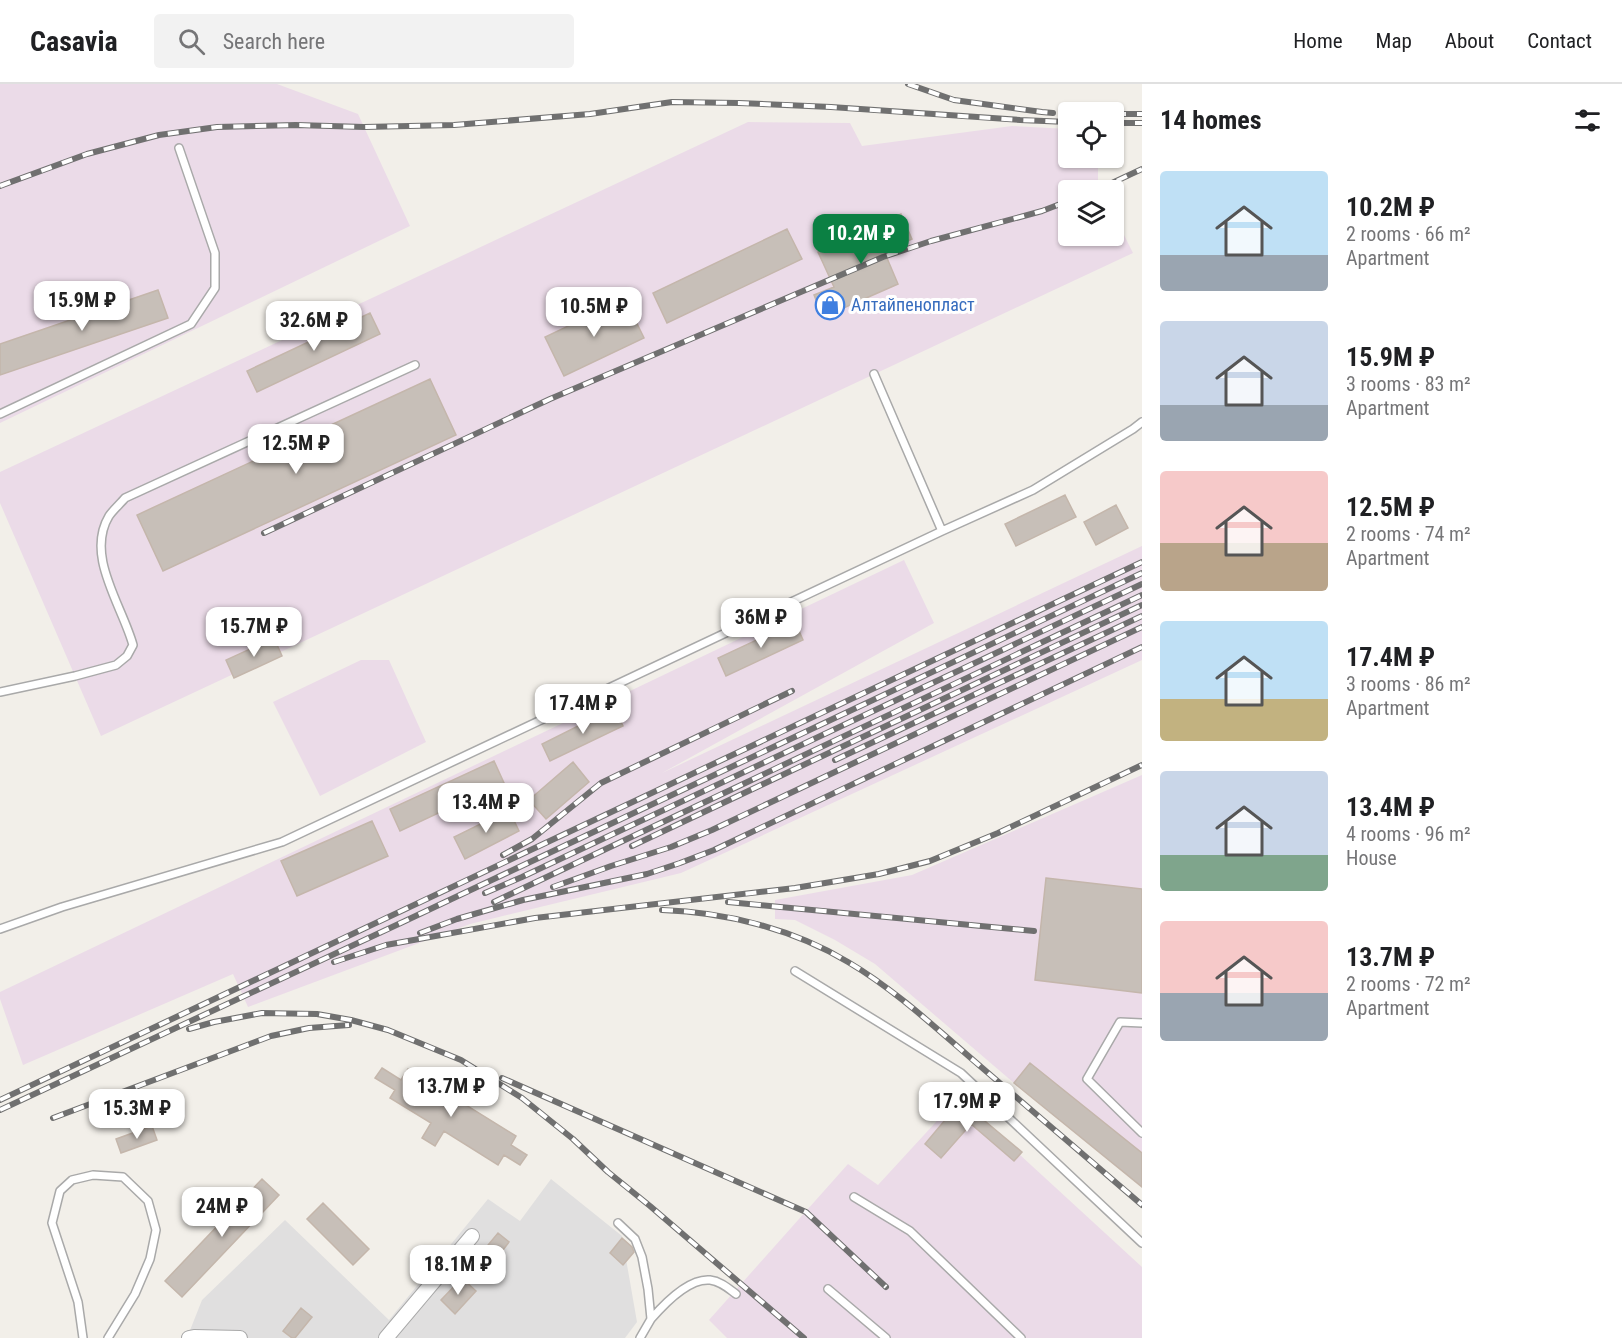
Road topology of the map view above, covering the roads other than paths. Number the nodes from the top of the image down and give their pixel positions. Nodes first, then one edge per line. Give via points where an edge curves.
1 (179, 148) dead end
2 (415, 364) dead end
3 (874, 374) dead end
4 (0, 414) edge
5 (1142, 422) edge
6 (942, 531) junction
7 (0, 692) edge
8 (0, 929) edge
9 (795, 971) dead end
10 (1142, 1023) edge
11 (1142, 1133) edge
12 (854, 1197) dead end
13 (618, 1223) dead end
14 (472, 1236) dead end
15 (1142, 1243) edge
16 (828, 1289) dead end
17 (736, 1294) dead end
18 (651, 1319) junction
19 (83, 1338) edge
20 (108, 1338) edge
21 (189, 1338) edge
22 (240, 1338) edge
23 (386, 1338) edge
24 (640, 1338) edge
25 (886, 1338) edge
26 (1021, 1338) edge

1 - 4 lane via 215,253 215,288 191,324
2 - 7 lane via 125,498 109,516 100,542 103,568 133,645 127,656 116,665
3 - 6 lane
5 - 6 lane via 1033,490
6 - 8 lane via 282,842
9 - 15 lane via 962,1073
10 - 11 lane via 1120,1022 1087,1079
12 - 26 lane via 910,1231
13 - 18 lane via 635,1239 642,1257
14 - 23 street
16 - 25 lane
17 - 18 lane via 721,1283 695,1283 679,1292
18 - 24 lane
19 - 20 lane via 78,1302 52,1223 60,1191 72,1180 93,1175 123,1177 148,1201 156,1230 150,1259 135,1294
21 - 22 street

